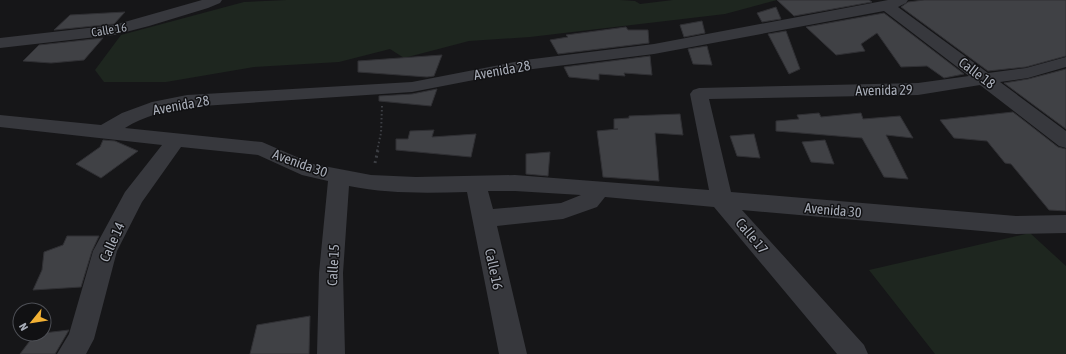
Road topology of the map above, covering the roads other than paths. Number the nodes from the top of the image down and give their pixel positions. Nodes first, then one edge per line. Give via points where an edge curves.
1 (214, 0) edge
2 (894, 3) edge
3 (0, 43) edge
4 (1066, 62) edge
5 (985, 80) junction
6 (699, 94) joint
7 (0, 121) edge
8 (105, 132) junction
9 (176, 140) junction
10 (1066, 141) edge
11 (339, 177) junction
12 (476, 184) junction
13 (600, 189) junction
14 (722, 201) junction
15 (483, 219) junction
16 (1066, 224) edge
17 (71, 354) edge
18 (331, 354) edge
19 (513, 354) edge
20 (854, 354) edge

1 - 3 street, Calle 16 via 114,30
2 - 5 street, Calle 18
2 - 8 street, Avenida 28 via 654,49 525,65 412,87 187,101 159,106 129,117
4 - 5 street, Avenida 29 via 1028,73
5 - 6 street, Avenida 29 via 918,89
5 - 10 street, Calle 18
6 - 14 street, Calle 17
7 - 8 street, Avenida 30
8 - 9 street, Avenida 30
9 - 11 street, Avenida 30 via 262,150 309,170
9 - 17 street, Calle 14 via 134,198 105,251 81,339
11 - 12 street, Avenida 30 via 371,183
11 - 18 street, Calle 15 via 331,273
12 - 13 street, Avenida 30 via 515,183
12 - 15 street, Calle 16
13 - 14 street, Avenida 30
13 - 15 street via 589,201 563,211
14 - 16 street, Avenida 30 via 1016,225
14 - 20 street, Calle 17
15 - 19 street, Calle 16

